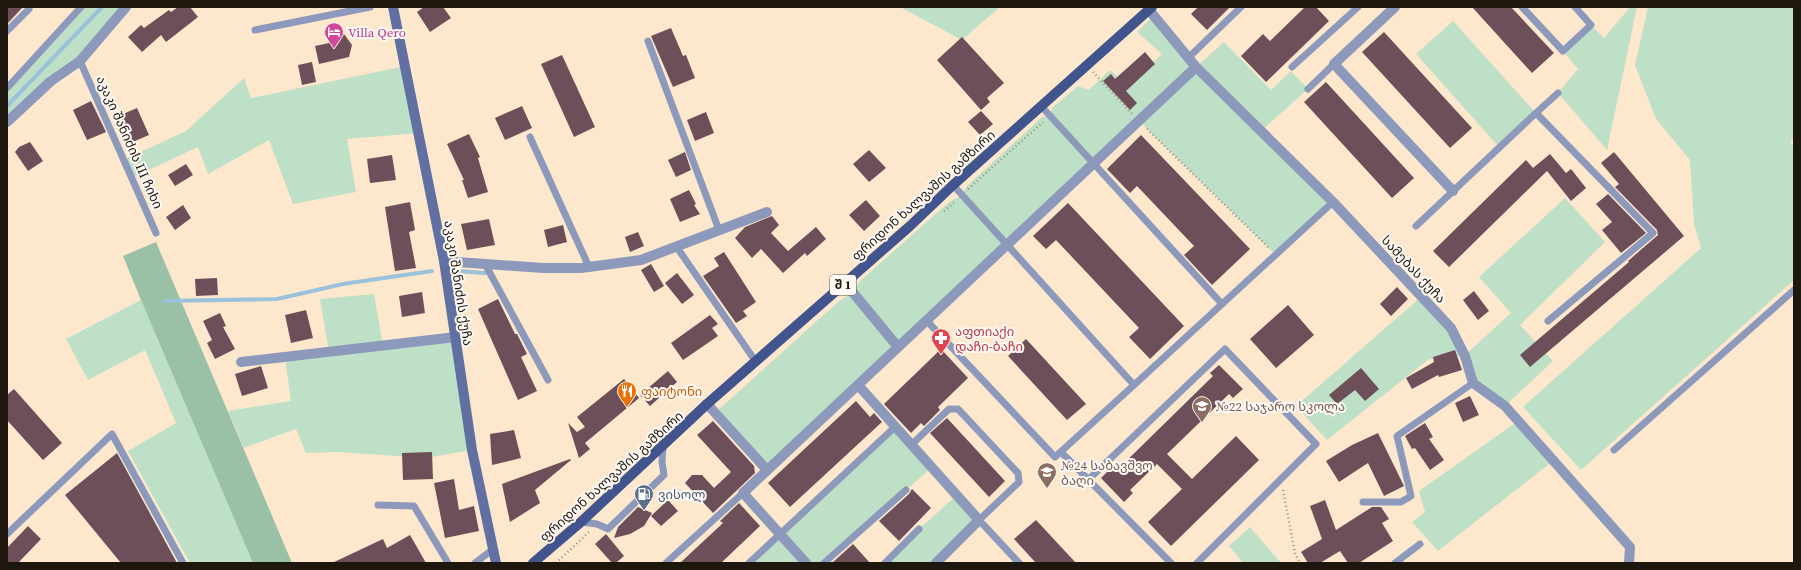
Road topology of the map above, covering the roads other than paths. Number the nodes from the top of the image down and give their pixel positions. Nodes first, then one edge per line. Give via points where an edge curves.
1 (81, 7) edge
2 (126, 7) edge
3 (370, 7) edge
4 (393, 7) edge
5 (1241, 7) edge
6 (1358, 7) edge
7 (1522, 7) edge
8 (1574, 7) edge
9 (1150, 9) edge
10 (1389, 9) edge
11 (29, 10) dead end
12 (254, 30) dead end
13 (7, 31) edge
14 (648, 41) dead end
15 (1188, 58) junction
16 (80, 61) junction
17 (1334, 64) junction
18 (1292, 67) dead end
19 (1196, 68) junction
20 (7, 88) edge
21 (1308, 89) dead end
22 (1558, 93) dead end
23 (1042, 107) junction
24 (1536, 113) junction
25 (7, 122) edge
26 (530, 137) dead end
27 (1094, 163) junction
28 (953, 185) junction
29 (1452, 191) junction
30 (1332, 202) junction
31 (767, 212) dead end
32 (1416, 226) dead end
33 (719, 230) junction
34 (156, 233) dead end
35 (1007, 244) junction
36 (676, 246) junction
37 (444, 261) junction
38 (485, 264) junction
39 (589, 267) junction
40 (844, 283) junction
41 (1794, 290) edge
42 (1222, 304) junction
43 (926, 320) junction
44 (1548, 321) dead end
45 (456, 337) junction
46 (898, 347) junction
47 (241, 362) dead end
48 (756, 362) junction
49 (548, 380) dead end
50 (1473, 383) junction
51 (858, 385) junction
52 (1134, 385) junction
53 (707, 404) junction
54 (896, 426) junction
55 (912, 444) junction
56 (663, 447) junction
57 (1614, 450) dead end
58 (1061, 452) junction
59 (767, 470) junction
60 (1088, 480) junction
61 (906, 490) dead end
62 (743, 492) junction
63 (1363, 502) dead end
64 (378, 505) dead end
65 (979, 520) junction
66 (581, 522) junction
67 (919, 529) dead end
68 (7, 534) edge
69 (780, 534) junction
70 (1420, 544) dead end
71 (492, 550) junction
72 (941, 562) edge
73 (183, 563) edge
74 (448, 563) edge
75 (476, 563) edge
76 (496, 563) edge
77 (533, 563) edge
78 (666, 563) edge
79 (749, 563) edge
80 (806, 563) edge
81 (824, 563) edge
82 (885, 563) edge
83 (1020, 563) edge
84 (1171, 563) edge
85 (1197, 563) edge
86 (1395, 563) edge
87 (1629, 563) edge

1 - 20 lane
2 - 16 street
3 - 12 lane
4 - 37 street, აკაკი შანიძის ქუჩა
5 - 15 lane
6 - 18 lane
7 - 8 lane via 1563,51 1591,25
9 - 15 street, სამებას ქუჩა
9 - 23 main road, ფრიდონ ხალვაშის გამზირი / შ 1
10 - 17 street
11 - 13 lane
14 - 33 lane
15 - 19 street, სამებას ქუჩა
16 - 25 street via 51,81
16 - 34 lane, აკაკი შანიძის III ჩიხი
17 - 21 lane
17 - 29 street
19 - 27 street
19 - 30 street, სამებას ქუჩა
22 - 24 lane
23 - 27 lane
23 - 28 main road, ფრიდონ ხალვაშის გამზირი / შ 1
24 - 29 lane
24 - 44 lane via 1653,233
26 - 39 lane
27 - 35 street
27 - 42 lane
28 - 35 lane
28 - 40 main road, ფრიდონ ხალვაშის გამზირი / შ 1
29 - 32 lane
30 - 42 lane
30 - 50 street, სამებას ქუჩა via 1451,328
31 - 33 street
33 - 36 street
35 - 43 street
35 - 52 lane
36 - 39 street via 641,260
36 - 48 lane
37 - 38 street
37 - 45 street, აკაკი შანიძის ქუჩა
38 - 39 street via 543,268
38 - 49 lane
40 - 46 street
40 - 48 main road, ფრიდონ ხალვაშის გამზირი / შ 1
41 - 57 lane
42 - 52 lane
43 - 46 street
43 - 58 lane via 1054,457
45 - 47 street
45 - 71 street, აკაკი შანიძის ქუჩა via 472,450
46 - 51 street
48 - 53 main road, ფრიდონ ხალვაშის გამზირი / შ 1
50 - 63 lane via 1397,436 1411,496 1401,502
50 - 87 street via 1505,406 1630,547
51 - 54 street
51 - 59 street
52 - 58 lane
53 - 56 main road, ფრიდონ ხალვაშის გამზირი / შ 1
53 - 59 street
54 - 55 street
54 - 69 lane
55 - 65 street
55 - 65 lane via 949,410 958,409 1018,473 1019,482
56 - 66 main road, ფრიდონ ხალვაშის გამზირი / შ 1
56 - 66 lane via 664,475 608,529 597,524
58 - 60 lane
59 - 62 street
60 - 84 lane
60 - 85 lane via 1225,349 1316,444
61 - 81 lane
62 - 69 street
62 - 78 lane
64 - 74 lane via 414,506
65 - 72 street
65 - 83 lane
66 - 77 main road, ფრიდონ ხალვაშის გამზირი / შ 1
67 - 82 lane
68 - 73 lane via 112,434
69 - 79 lane
69 - 80 street
70 - 86 lane
71 - 75 lane
71 - 76 street, აკაკი შანიძის ქუჩა

